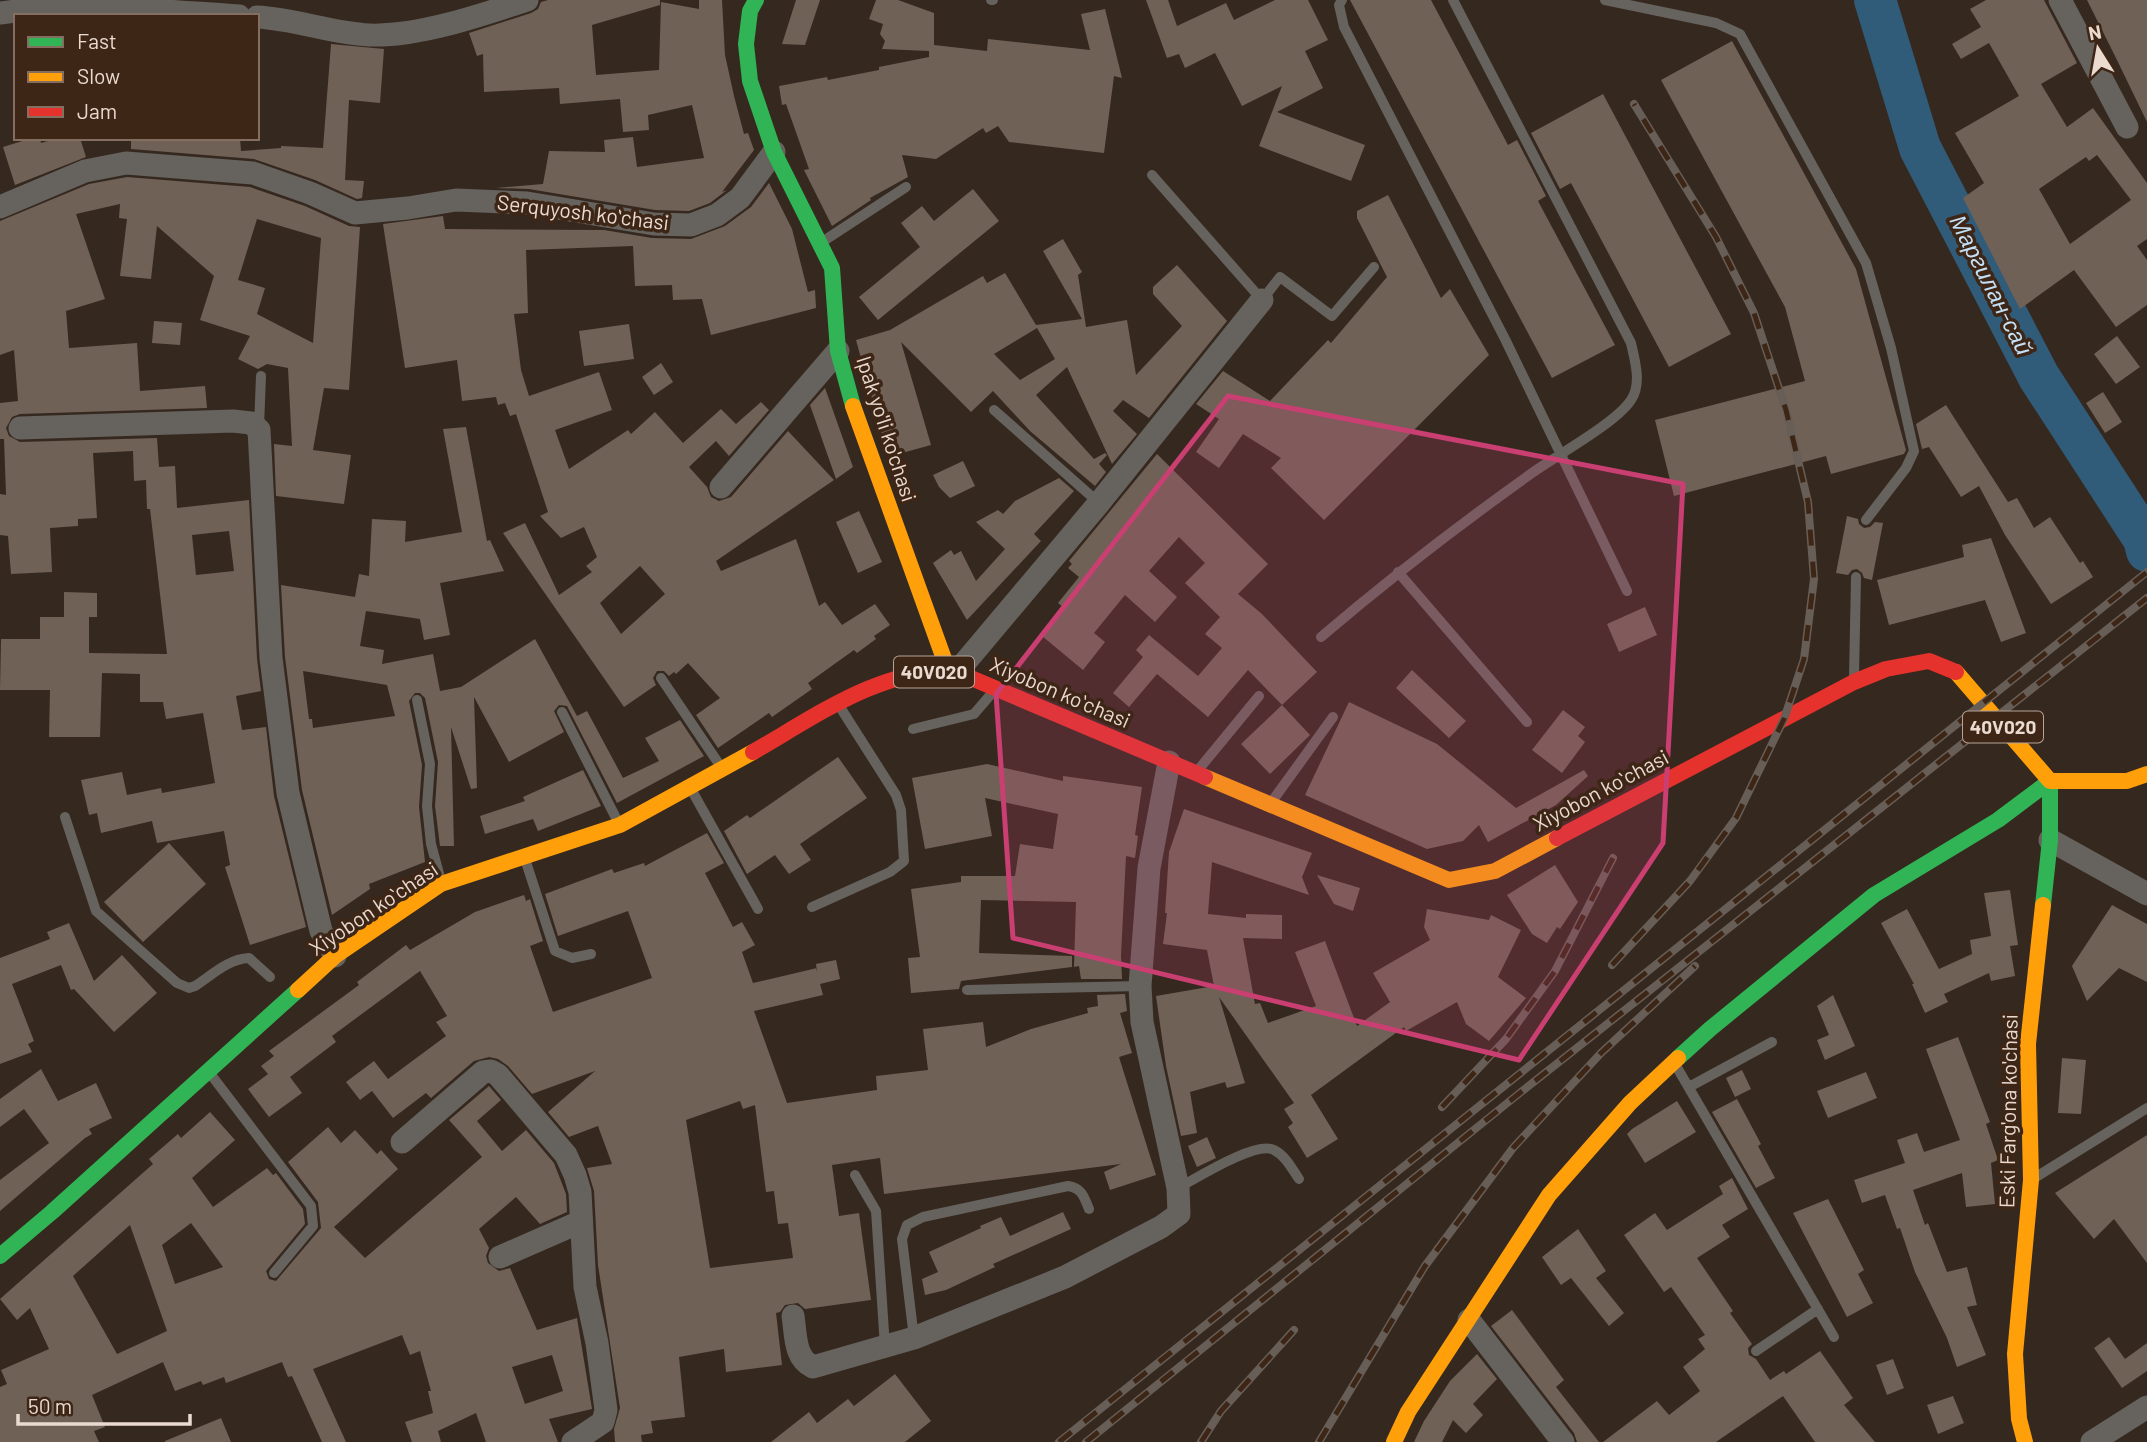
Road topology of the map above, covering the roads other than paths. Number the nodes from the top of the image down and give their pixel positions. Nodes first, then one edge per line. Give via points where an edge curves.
1 (527, 0) edge
2 (757, 0) edge
3 (1342, 0) edge
4 (1453, 0) edge
5 (1605, 0) edge
6 (2060, 0) edge
7 (0, 13) edge
8 (212, 14) edge
9 (259, 17) edge
10 (2127, 127) dead end
11 (774, 152) junction
12 (1152, 175) dead end
13 (906, 187) dead end
14 (0, 207) edge
15 (820, 244) junction
16 (1374, 267) dead end
17 (1262, 300) junction
18 (838, 351) junction
19 (261, 376) dead end
20 (994, 410) dead end
21 (20, 428) dead end
22 (259, 430) junction
23 (1559, 454) junction
24 (721, 487) dead end
25 (1099, 503) junction
26 (1866, 520) dead end
27 (1398, 572) junction
28 (1856, 577) dead end
29 (1627, 591) dead end
30 (1321, 637) dead end
31 (953, 671) junction
32 (661, 678) dead end
33 (1854, 682) junction
34 (996, 688) junction
35 (1258, 696) dead end
36 (417, 700) dead end
37 (838, 705) junction
38 (562, 712) dead end
39 (1333, 717) dead end
40 (1527, 722) dead end
41 (912, 729) dead end
42 (1170, 762) junction
43 (722, 769) junction
44 (1195, 774) junction
45 (2147, 774) edge
46 (2050, 781) junction
47 (690, 787) junction
48 (1269, 805) junction
49 (65, 817) dead end
50 (620, 825) junction
51 (2050, 841) junction
52 (524, 857) junction
53 (441, 884) junction
54 (2147, 894) edge
55 (812, 907) dead end
56 (758, 909) dead end
57 (591, 954) dead end
58 (335, 956) junction
59 (270, 976) dead end
60 (1140, 986) junction
61 (967, 990) dead end
62 (1772, 1042) dead end
63 (1674, 1062) junction
64 (208, 1071) junction
65 (1689, 1087) junction
66 (2147, 1108) edge
67 (402, 1142) dead end
68 (855, 1175) dead end
69 (1299, 1179) dead end
70 (2031, 1180) junction
71 (1178, 1188) junction
72 (1089, 1209) dead end
73 (580, 1222) junction
74 (0, 1256) edge
75 (500, 1257) dead end
76 (274, 1273) dead end
77 (1818, 1310) junction
78 (793, 1316) dead end
79 (1469, 1320) junction
80 (1834, 1337) dead end
81 (914, 1338) junction
82 (885, 1347) junction
83 (1756, 1351) dead end
84 (2147, 1407) edge
85 (573, 1442) edge
86 (1394, 1442) edge
87 (1563, 1442) edge
88 (2025, 1442) edge
89 (2092, 1442) edge

1 - 9 street via 408,33 338,32
2 - 11 main road, Ipak yo'li ko'chasi via 750,11 746,44 750,81
3 - 23 lane via 1344,27
4 - 23 lane via 1630,344 1638,371 1633,400 1609,422
5 - 26 lane via 1716,23 1740,34 1866,263 1914,450 1906,468
6 - 10 street
7 - 8 street via 67,8
11 - 14 street, Serquyosh koʻchasi via 740,198 717,215 691,225 654,224 527,203 456,200 355,213 253,173 126,163 85,171
11 - 15 main road, Ipak yo'li ko'chasi
12 - 17 lane
13 - 15 lane
15 - 18 main road, Ipak yo'li ko'chasi via 832,268
16 - 17 lane via 1332,316 1280,277
17 - 25 street
18 - 24 street
18 - 31 main road, Ipak yo'li ko'chasi via 853,407
19 - 22 lane
20 - 25 lane
21 - 22 street via 233,421 251,423
22 - 58 street via 271,657 288,793 321,931
23 - 27 lane
23 - 29 lane
25 - 31 street
27 - 30 lane
27 - 40 lane
28 - 33 lane
31 - 34 main road, Xiyobon koʻchasi / 40V020
31 - 37 main road, Xiyobon koʻchasi / 40V020 via 868,688
32 - 43 lane
33 - 46 main road, Xiyobon koʻchasi / 40V020 via 1886,669 1929,661 1956,672
33 - 48 main road, Xiyobon koʻchasi / 40V020 via 1495,871 1449,880
34 - 41 lane via 974,714
34 - 42 main road, Xiyobon koʻchasi / 40V020
35 - 44 lane
36 - 53 lane via 430,764 427,806 431,844
37 - 43 main road, Xiyobon koʻchasi / 40V020
37 - 55 lane via 896,795 904,861 890,872
38 - 50 lane
39 - 48 lane
42 - 44 main road, Xiyobon koʻchasi / 40V020
42 - 60 street via 1149,868
43 - 47 main road, Xiyobon koʻchasi / 40V020
44 - 48 main road, Xiyobon koʻchasi / 40V020
45 - 46 main road via 2127,780
46 - 51 main road, Eski Farg'ona ko'chasi
46 - 63 main road via 1998,820 1874,895
47 - 50 main road, Xiyobon koʻchasi / 40V020
47 - 56 lane
49 - 59 lane via 96,911 177,983 195,986 230,962 249,958
50 - 52 main road, Xiyobon koʻchasi / 40V020
51 - 54 street
51 - 70 main road, Eski Farg'ona ko'chasi via 2028,1044
52 - 53 main road, Xiyobon koʻchasi / 40V020
52 - 57 lane via 555,951 572,958
53 - 58 main road, Xiyobon koʻchasi / 40V020
58 - 64 main road, Xiyobon koʻchasi / 40V020
60 - 61 lane
60 - 71 street via 1142,1022
62 - 65 lane
63 - 65 lane
63 - 79 main road via 1630,1103 1549,1195
64 - 74 main road, Xiyobon koʻchasi / 40V020
64 - 76 lane via 311,1206 313,1226
65 - 77 lane
66 - 70 lane
67 - 73 street via 483,1072 491,1071 566,1156 580,1192
68 - 82 lane via 876,1211
69 - 71 lane via 1272,1148 1256,1149
70 - 88 main road, Eski Farg'ona ko'chasi via 2015,1354
71 - 81 street via 1179,1214 1161,1227 1065,1277
72 - 81 lane via 1083,1194 1068,1186 923,1217 907,1225 902,1240
73 - 75 street
73 - 85 street via 585,1287 606,1410 603,1422
77 - 80 lane
77 - 83 lane
78 - 82 street via 799,1354 813,1367
79 - 86 main road via 1408,1412
79 - 87 street
81 - 82 street
84 - 89 street

